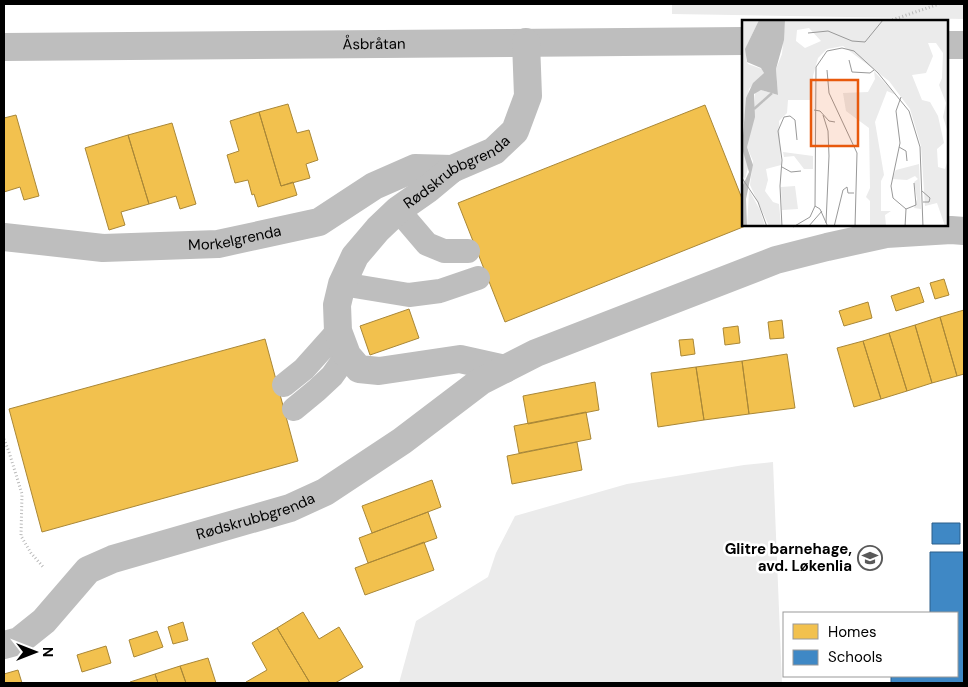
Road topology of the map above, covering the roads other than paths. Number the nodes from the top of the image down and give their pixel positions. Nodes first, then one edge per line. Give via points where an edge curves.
1 (742, 40) edge
2 (526, 42) junction
3 (948, 45) edge
4 (964, 45) edge
5 (4, 47) edge
6 (452, 169) junction
7 (398, 210) junction
8 (964, 231) edge
9 (4, 236) edge
10 (468, 251) dead end
11 (478, 278) dead end
12 (342, 284) junction
13 (342, 343) junction
14 (504, 368) junction
15 (284, 384) dead end
16 (294, 409) dead end
17 (4, 645) edge

1 - 2 street, Åsbråtan
2 - 5 street, Åsbråtan
2 - 6 street, Rødskrubbgrenda via 528,96 515,131 494,151
3 - 4 street
6 - 7 street, Rødskrubbgrenda
6 - 9 street, Morkelgrenda via 415,168 374,186 320,222 218,244 103,248
7 - 10 lane via 426,244 444,251
7 - 12 street, Rødskrubbgrenda via 355,256
8 - 14 street, Rødskrubbgrenda via 886,234 776,260 536,352
11 - 12 lane via 440,291 409,295
12 - 13 street, Rødskrubbgrenda via 337,304
13 - 14 street via 359,369 379,371 460,359
13 - 15 lane
13 - 16 lane via 332,376
14 - 17 street, Rødskrubbgrenda via 325,492 290,508 113,559 88,570 44,621 19,641

